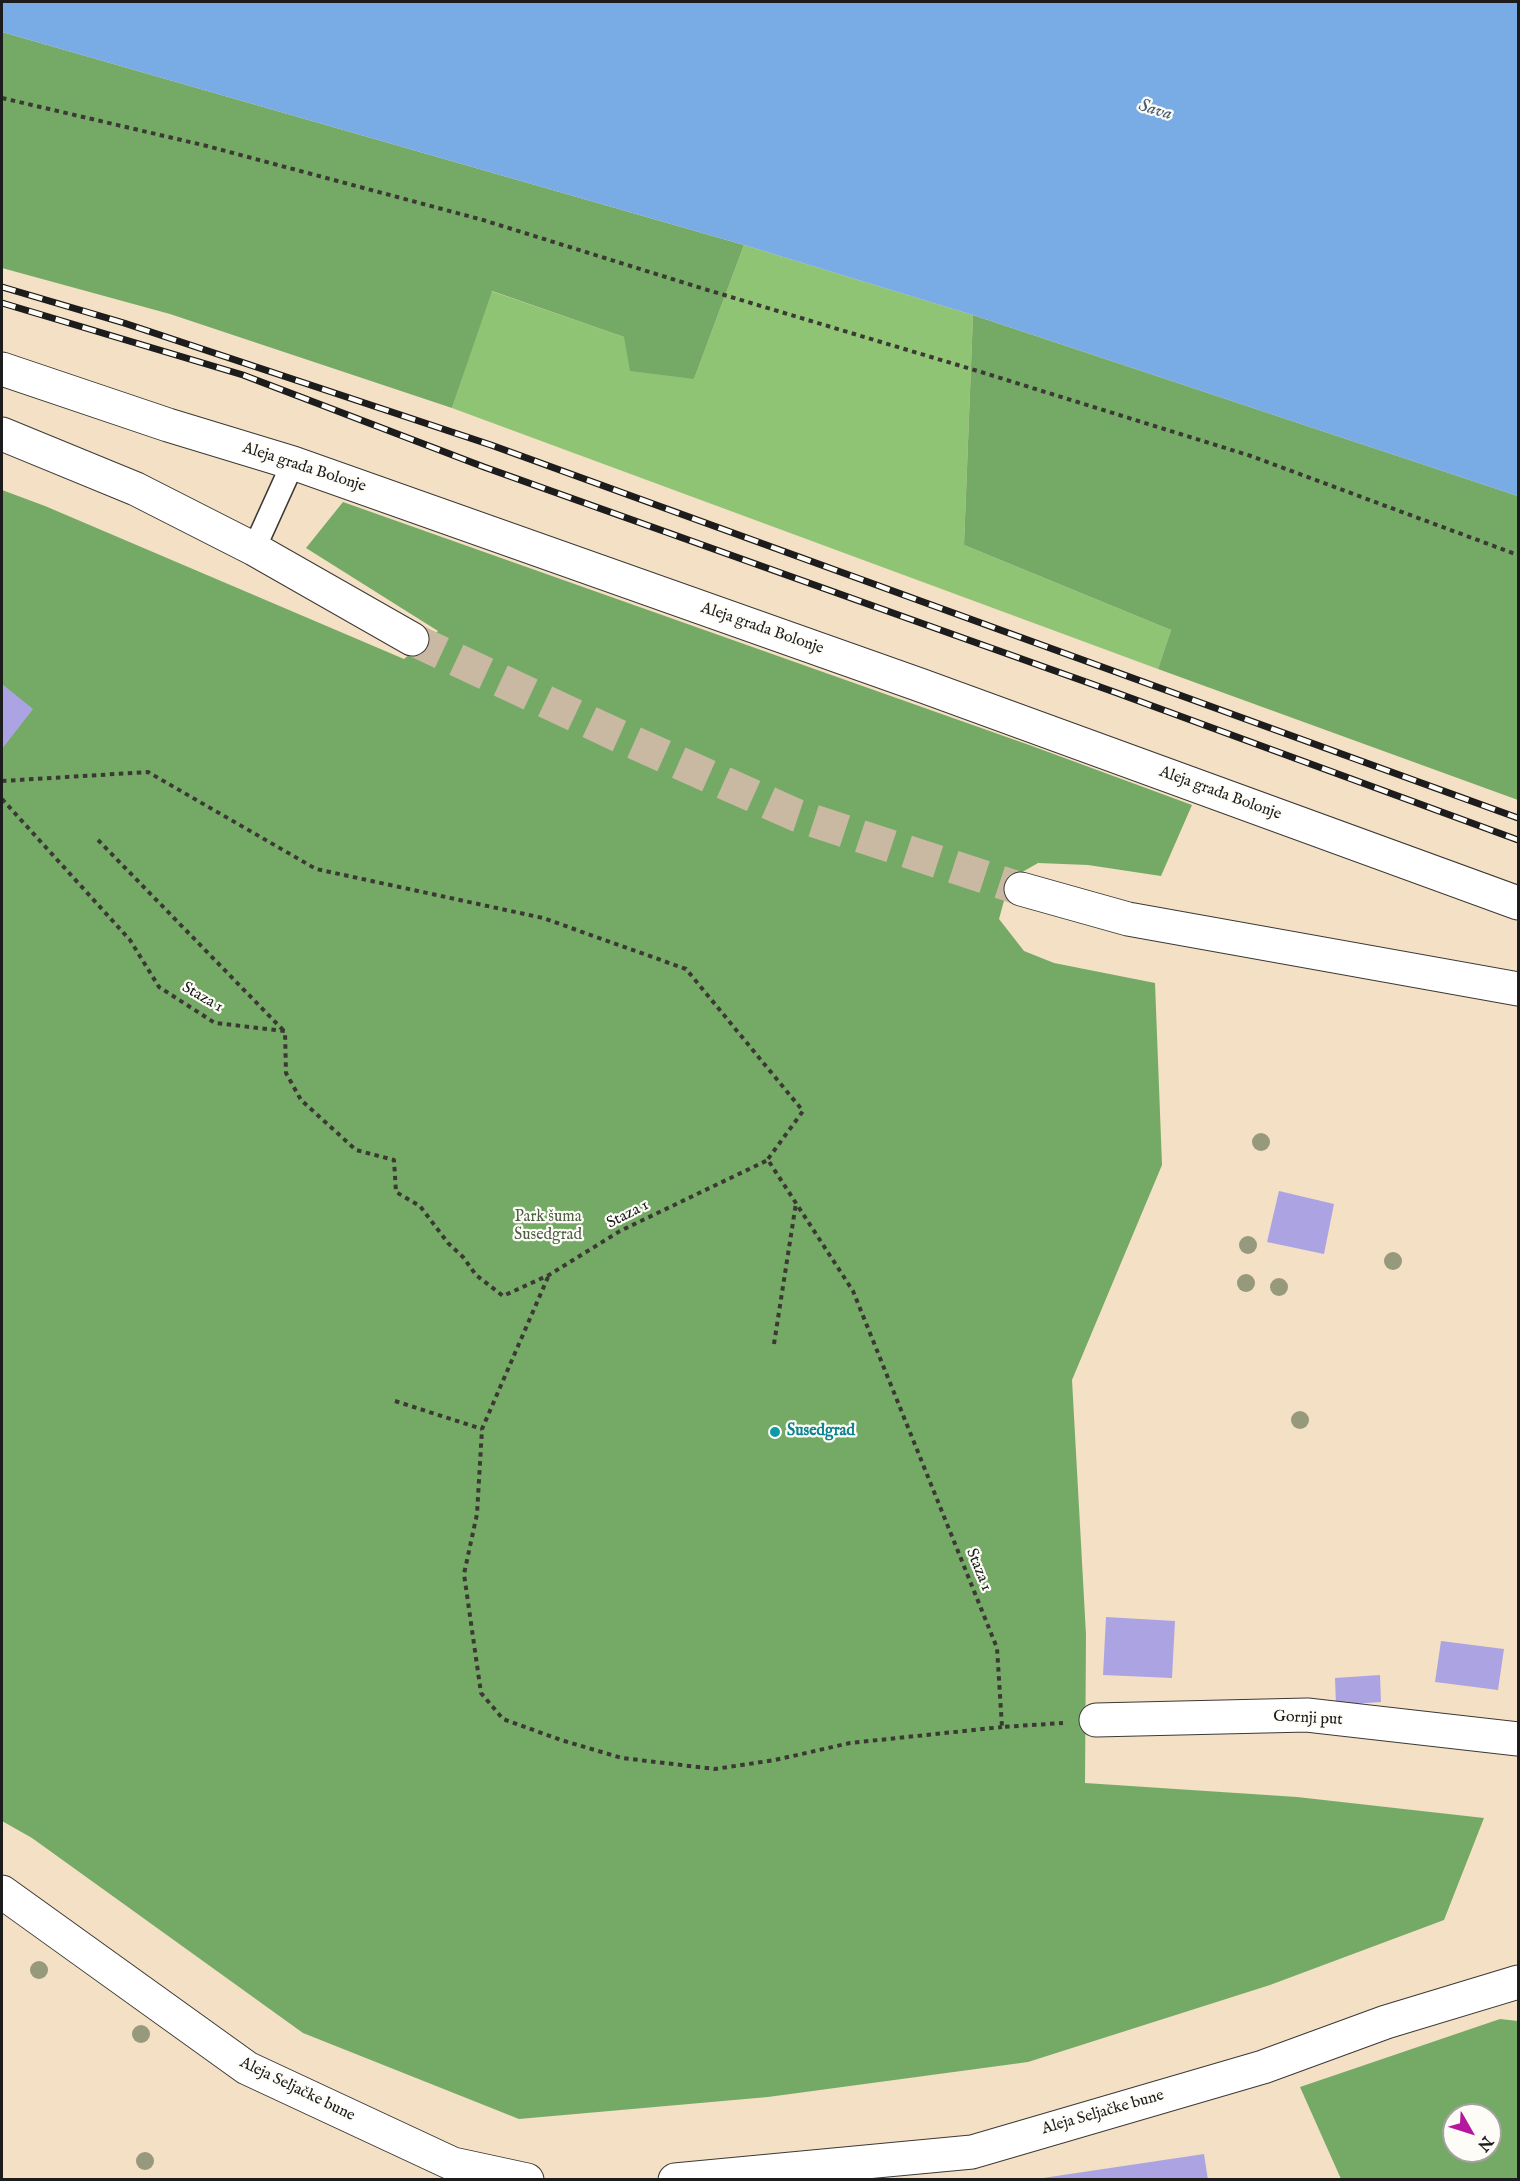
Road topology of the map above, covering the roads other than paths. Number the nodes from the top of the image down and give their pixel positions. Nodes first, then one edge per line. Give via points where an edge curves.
1 (2, 369) edge
2 (2, 434) edge
3 (293, 463) junction
4 (254, 549) junction
5 (412, 639) tunnel mouth
6 (1021, 889) tunnel mouth
7 (1518, 903) edge
8 (1518, 989) edge
9 (1096, 1720) road end
10 (1518, 1739) edge
11 (2, 1892) edge
12 (1518, 1982) edge
13 (449, 2172) edge
14 (527, 2180) edge
15 (675, 2180) edge

1 - 3 main road, Aleja grada Bolonje
2 - 4 main road via 136,489
3 - 4 lane
3 - 7 main road, Aleja grada Bolonje via 909,681
4 - 5 main road
6 - 8 main road via 1128,919
9 - 10 main road, Gornji put via 1307,1716
11 - 13 main road, Aleja Seljačke bune via 247,2068
12 - 15 main road, Aleja Seljačke bune via 1386,2022 1263,2067 972,2152
13 - 14 main road, Aleja Seljačke bune

